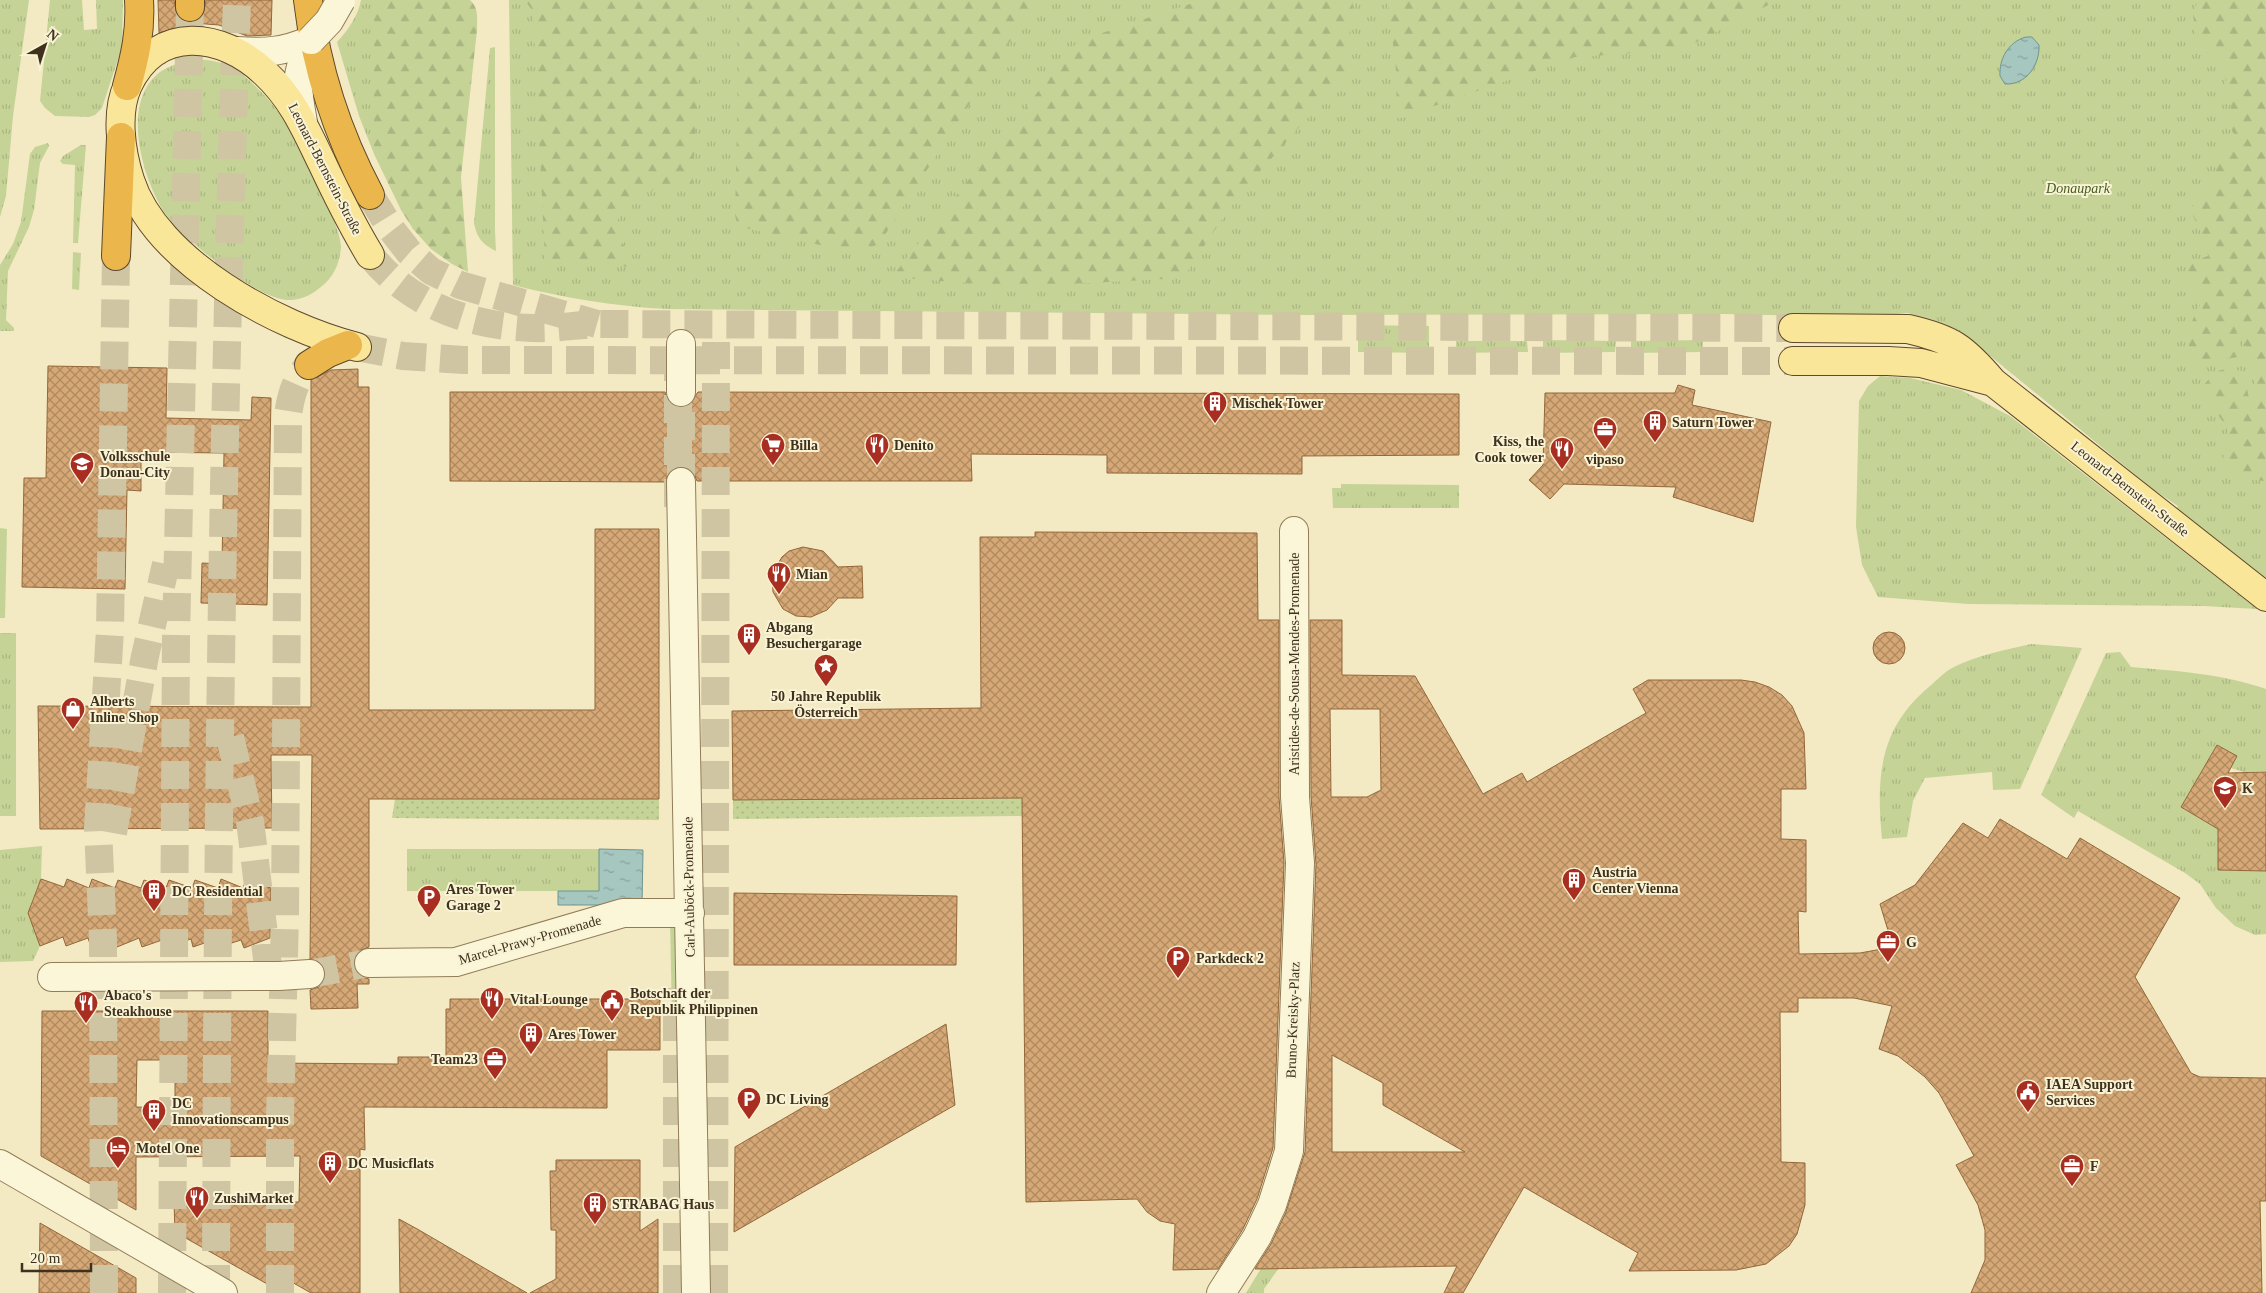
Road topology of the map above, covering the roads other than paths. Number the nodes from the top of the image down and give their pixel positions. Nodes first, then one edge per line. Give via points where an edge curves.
1 (140, 0) edge
2 (308, 0) edge
3 (340, 0) edge
4 (311, 40) junction
5 (237, 51) junction
6 (127, 86) junction
7 (303, 122) junction
8 (121, 137) junction
9 (370, 195) tunnel mouth
10 (370, 255) tunnel mouth
11 (116, 256) tunnel mouth
12 (1793, 328) tunnel mouth
13 (681, 344) dead end
14 (353, 346) joint
15 (1793, 361) tunnel mouth
16 (309, 365) tunnel mouth
17 (1993, 382) junction
18 (681, 392) tunnel mouth
19 (681, 482) tunnel mouth
20 (1294, 531) dead end
21 (2266, 597) edge
22 (1294, 797) joint
23 (690, 913) junction
24 (369, 963) tunnel mouth
25 (310, 974) tunnel mouth
26 (52, 977) dead end
27 (0, 1164) edge
28 (223, 1293) edge
29 (696, 1293) edge
30 (1221, 1293) edge

1 - 6 highway via 137,52
2 - 9 highway via 321,68 338,125
3 - 4 street, bridge via 329,21
4 - 5 street via 283,51
4 - 7 street via 300,66 297,86
5 - 6 main road, Leonard-Bernstein-Straße via 203,40 170,46 148,58
5 - 7 main road, Leonard-Bernstein-Straße via 278,86
6 - 8 main road, Leonard-Bernstein-Straße
7 - 10 main road, Leonard-Bernstein-Straße via 343,207
8 - 11 highway
8 - 14 main road, Leonard-Bernstein-Straße via 130,181 150,218 175,248 258,307 302,329
12 - 17 main road, Leonard-Bernstein-Straße via 1890,328 1925,333 1969,354
13 - 18 street
14 - 16 highway via 328,353
15 - 17 main road, Leonard-Bernstein-Straße via 1921,363
17 - 21 main road, Leonard-Bernstein-Straße
19 - 23 street, Carl-Auböck-Promenade
20 - 22 street, Aristides-de-Sousa-Mendes-Promenade
22 - 30 street, Bruno-Kreisky-Platz via 1300,863 1289,1151 1272,1205 1257,1237
23 - 24 street, Marcel-Prawy-Promenade via 623,913 456,962
23 - 29 street, Carl-Auböck-Promenade
25 - 26 street
27 - 28 street

